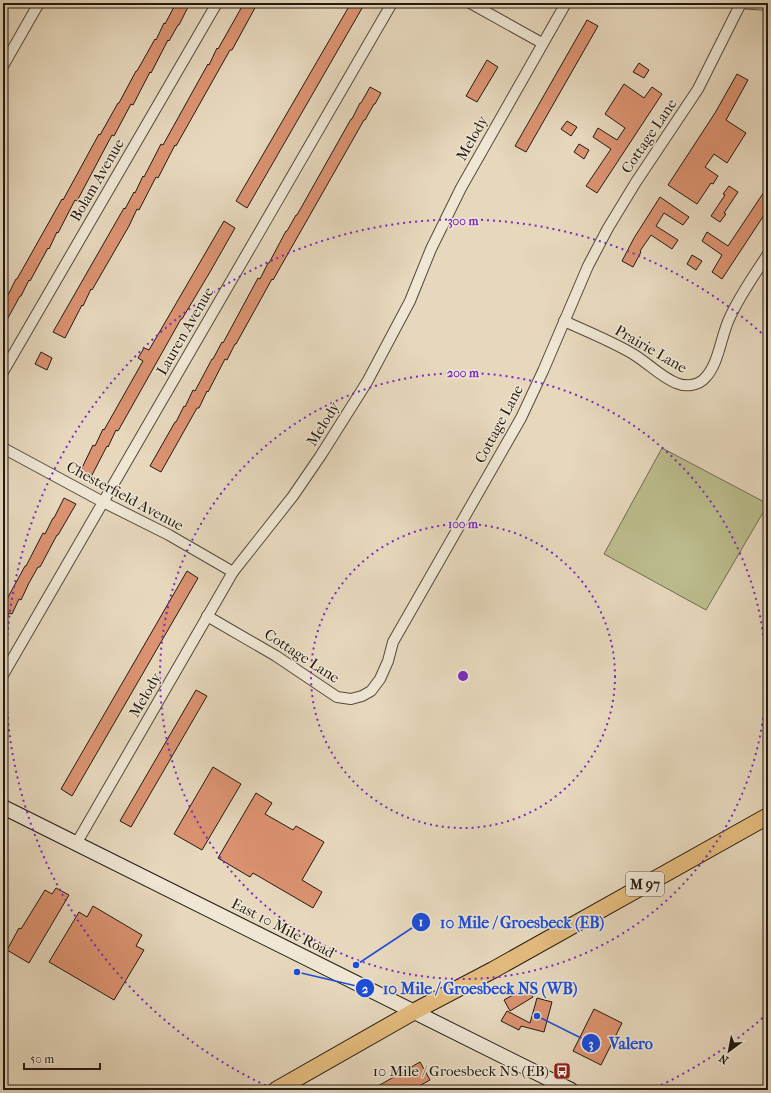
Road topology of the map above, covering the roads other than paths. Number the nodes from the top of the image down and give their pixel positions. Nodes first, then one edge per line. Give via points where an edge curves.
1 (39, 3) edge
2 (217, 3) edge
3 (392, 3) edge
4 (470, 3) edge
5 (566, 3) edge
6 (740, 3) edge
7 (768, 5) edge
8 (542, 43) junction
9 (3, 66) edge
10 (768, 254) edge
11 (564, 321) junction
12 (3, 372) edge
13 (3, 448) edge
14 (104, 502) junction
15 (233, 572) junction
16 (207, 616) junction
17 (3, 674) edge
18 (3, 807) edge
19 (768, 816) edge
20 (76, 844) junction
21 (413, 1012) junction
22 (276, 1090) edge
23 (570, 1090) edge

1 - 9 street
2 - 12 street, Bolam Avenue
3 - 14 street, Lauren Avenue
4 - 8 street
5 - 8 street, Melody
6 - 7 street
6 - 11 street, Cottage Lane via 698,89 608,228
8 - 15 street, Melody via 461,188 431,248 410,301 367,382 322,456
10 - 11 street, Prairie Lane via 730,317 712,368 699,383 675,383 616,344
11 - 16 street, Cottage Lane via 521,418 393,642 380,679 371,691 351,699 337,696 276,656
13 - 14 street, Chesterfield Avenue
14 - 15 street, Chesterfield Avenue
14 - 17 street, Lauren Avenue
15 - 16 street, Melody
16 - 20 street, Melody
18 - 20 main road, East 10 Mile Road
19 - 21 main road, M 97
20 - 21 main road, East 10 Mile Road
21 - 22 main road, M 97
21 - 23 main road, East 10 Mile Road

